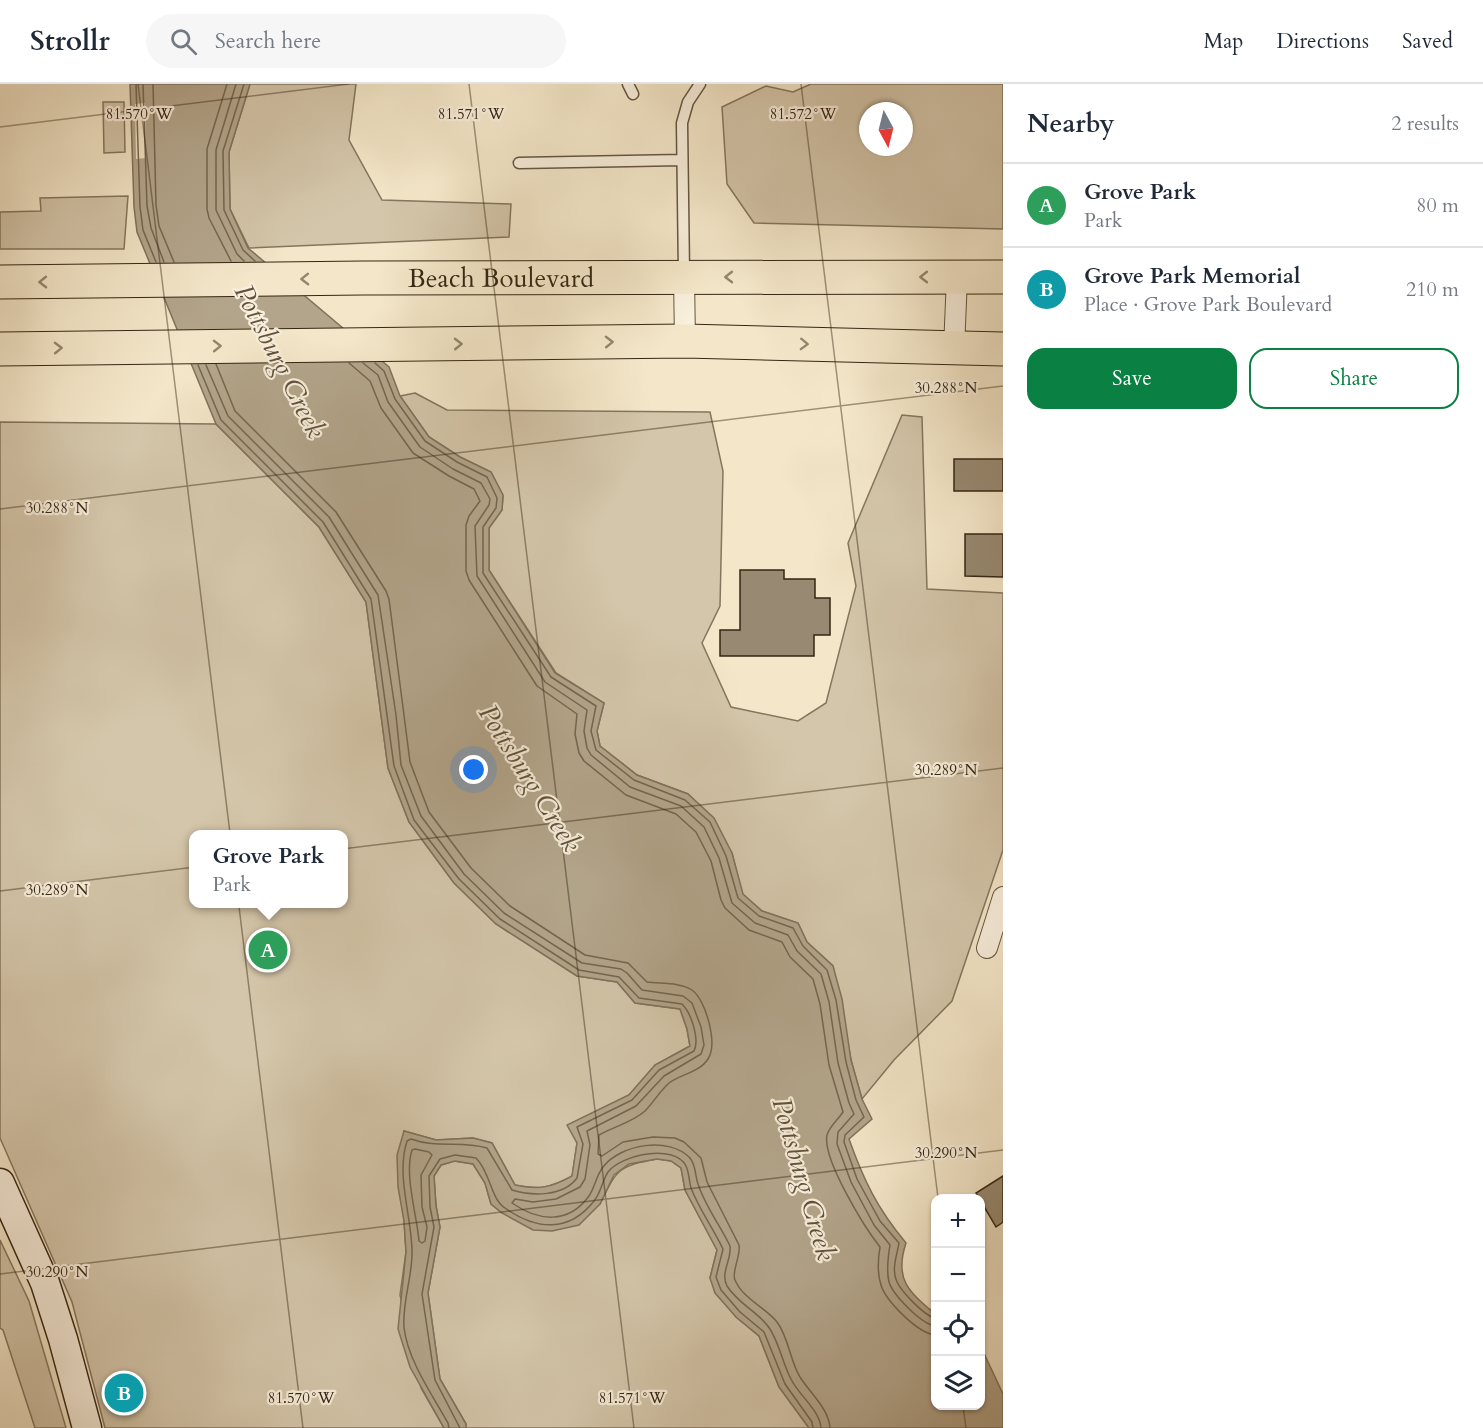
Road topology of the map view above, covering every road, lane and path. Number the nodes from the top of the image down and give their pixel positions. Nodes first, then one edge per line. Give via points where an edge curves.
1 (699, 84) edge
2 (682, 160) junction
3 (519, 163) dead end
4 (684, 277) junction
5 (957, 277) junction
6 (1003, 277) edge
7 (0, 282) edge
8 (685, 341) junction
9 (0, 349) edge
10 (954, 349) junction
11 (1003, 350) edge
12 (1003, 897) edge
13 (987, 948) dead end
14 (0, 1183) edge
15 (87, 1428) edge

1 - 2 lane via 682,123
2 - 3 lane
2 - 4 lane
5 -> 4 highway, Beach Boulevard
4 -> 7 highway, Beach Boulevard
4 - 8 street
5 - 6 highway, Beach Boulevard
5 - 10 street
9 -> 8 highway
8 -> 10 highway
10 - 11 highway
12 - 13 street
14 - 15 street via 45,1283

